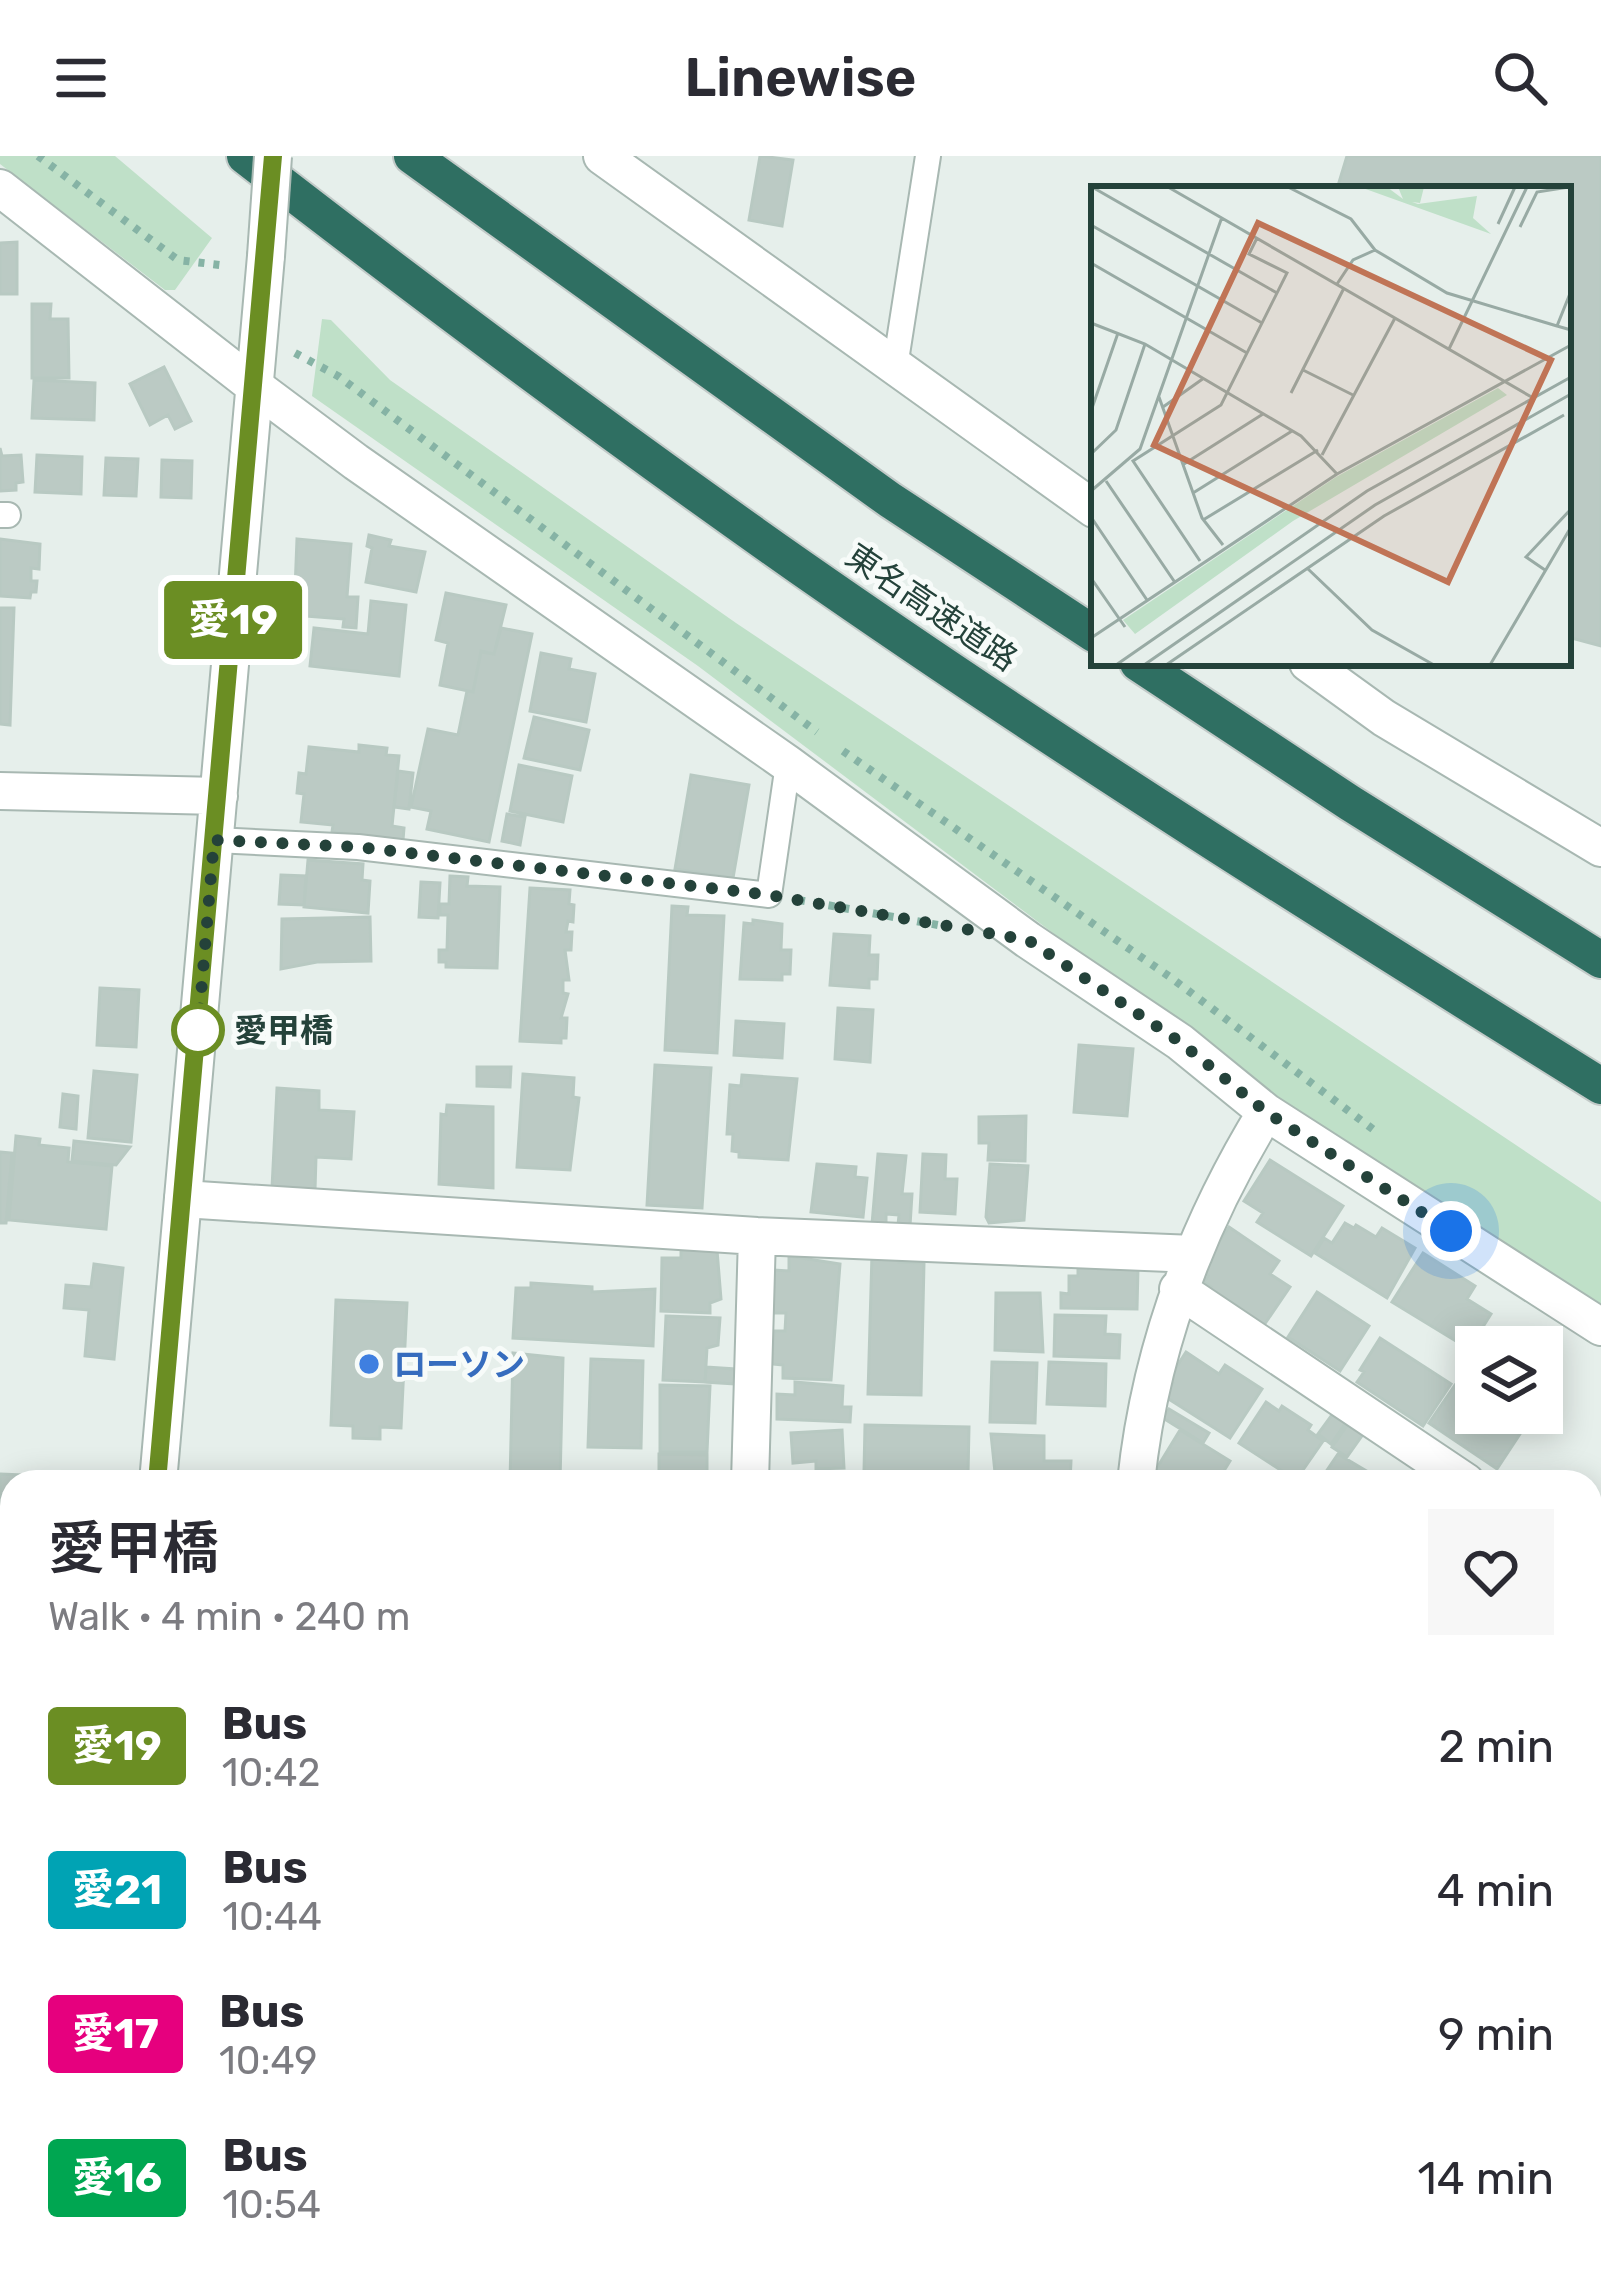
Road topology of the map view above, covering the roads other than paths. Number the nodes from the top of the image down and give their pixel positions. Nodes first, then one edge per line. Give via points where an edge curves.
1 (245, 156) edge
2 (273, 156) edge
3 (412, 156) edge
4 (602, 156) edge
5 (928, 156) edge
6 (6, 201) edge
7 (895, 367) junction
8 (253, 385) junction
9 (1091, 507) edge
10 (1091, 632) edge
11 (1143, 666) edge
12 (1312, 666) edge
13 (788, 764) junction
14 (0, 791) edge
15 (219, 796) junction
16 (214, 840) junction
17 (1601, 848) edge
18 (1601, 961) edge
19 (1601, 1086) edge
20 (1266, 1112) junction
21 (183, 1199) junction
22 (757, 1236) junction
23 (1194, 1253) junction
24 (1178, 1289) junction
25 (1601, 1327) edge
26 (159, 1470) edge
27 (750, 1470) edge
28 (1137, 1470) edge
29 (1448, 1470) edge

1 - 19 highway, 東名高速道路 via 801,568 1284,889
2 - 8 street, bridge
3 - 10 highway, 東名高速道路 via 890,500
4 - 7 street
5 - 7 lane
6 - 8 street
7 - 9 street
8 - 13 street
8 - 15 street
11 - 18 highway
12 - 17 street
13 - 16 lane via 769,895 358,847
13 - 20 street
14 - 15 street
15 - 16 street
16 - 21 street
20 - 23 street
20 - 25 street
21 - 22 street
21 - 26 street
22 - 23 street
22 - 27 street
23 - 24 street
24 - 28 street
24 - 29 street

